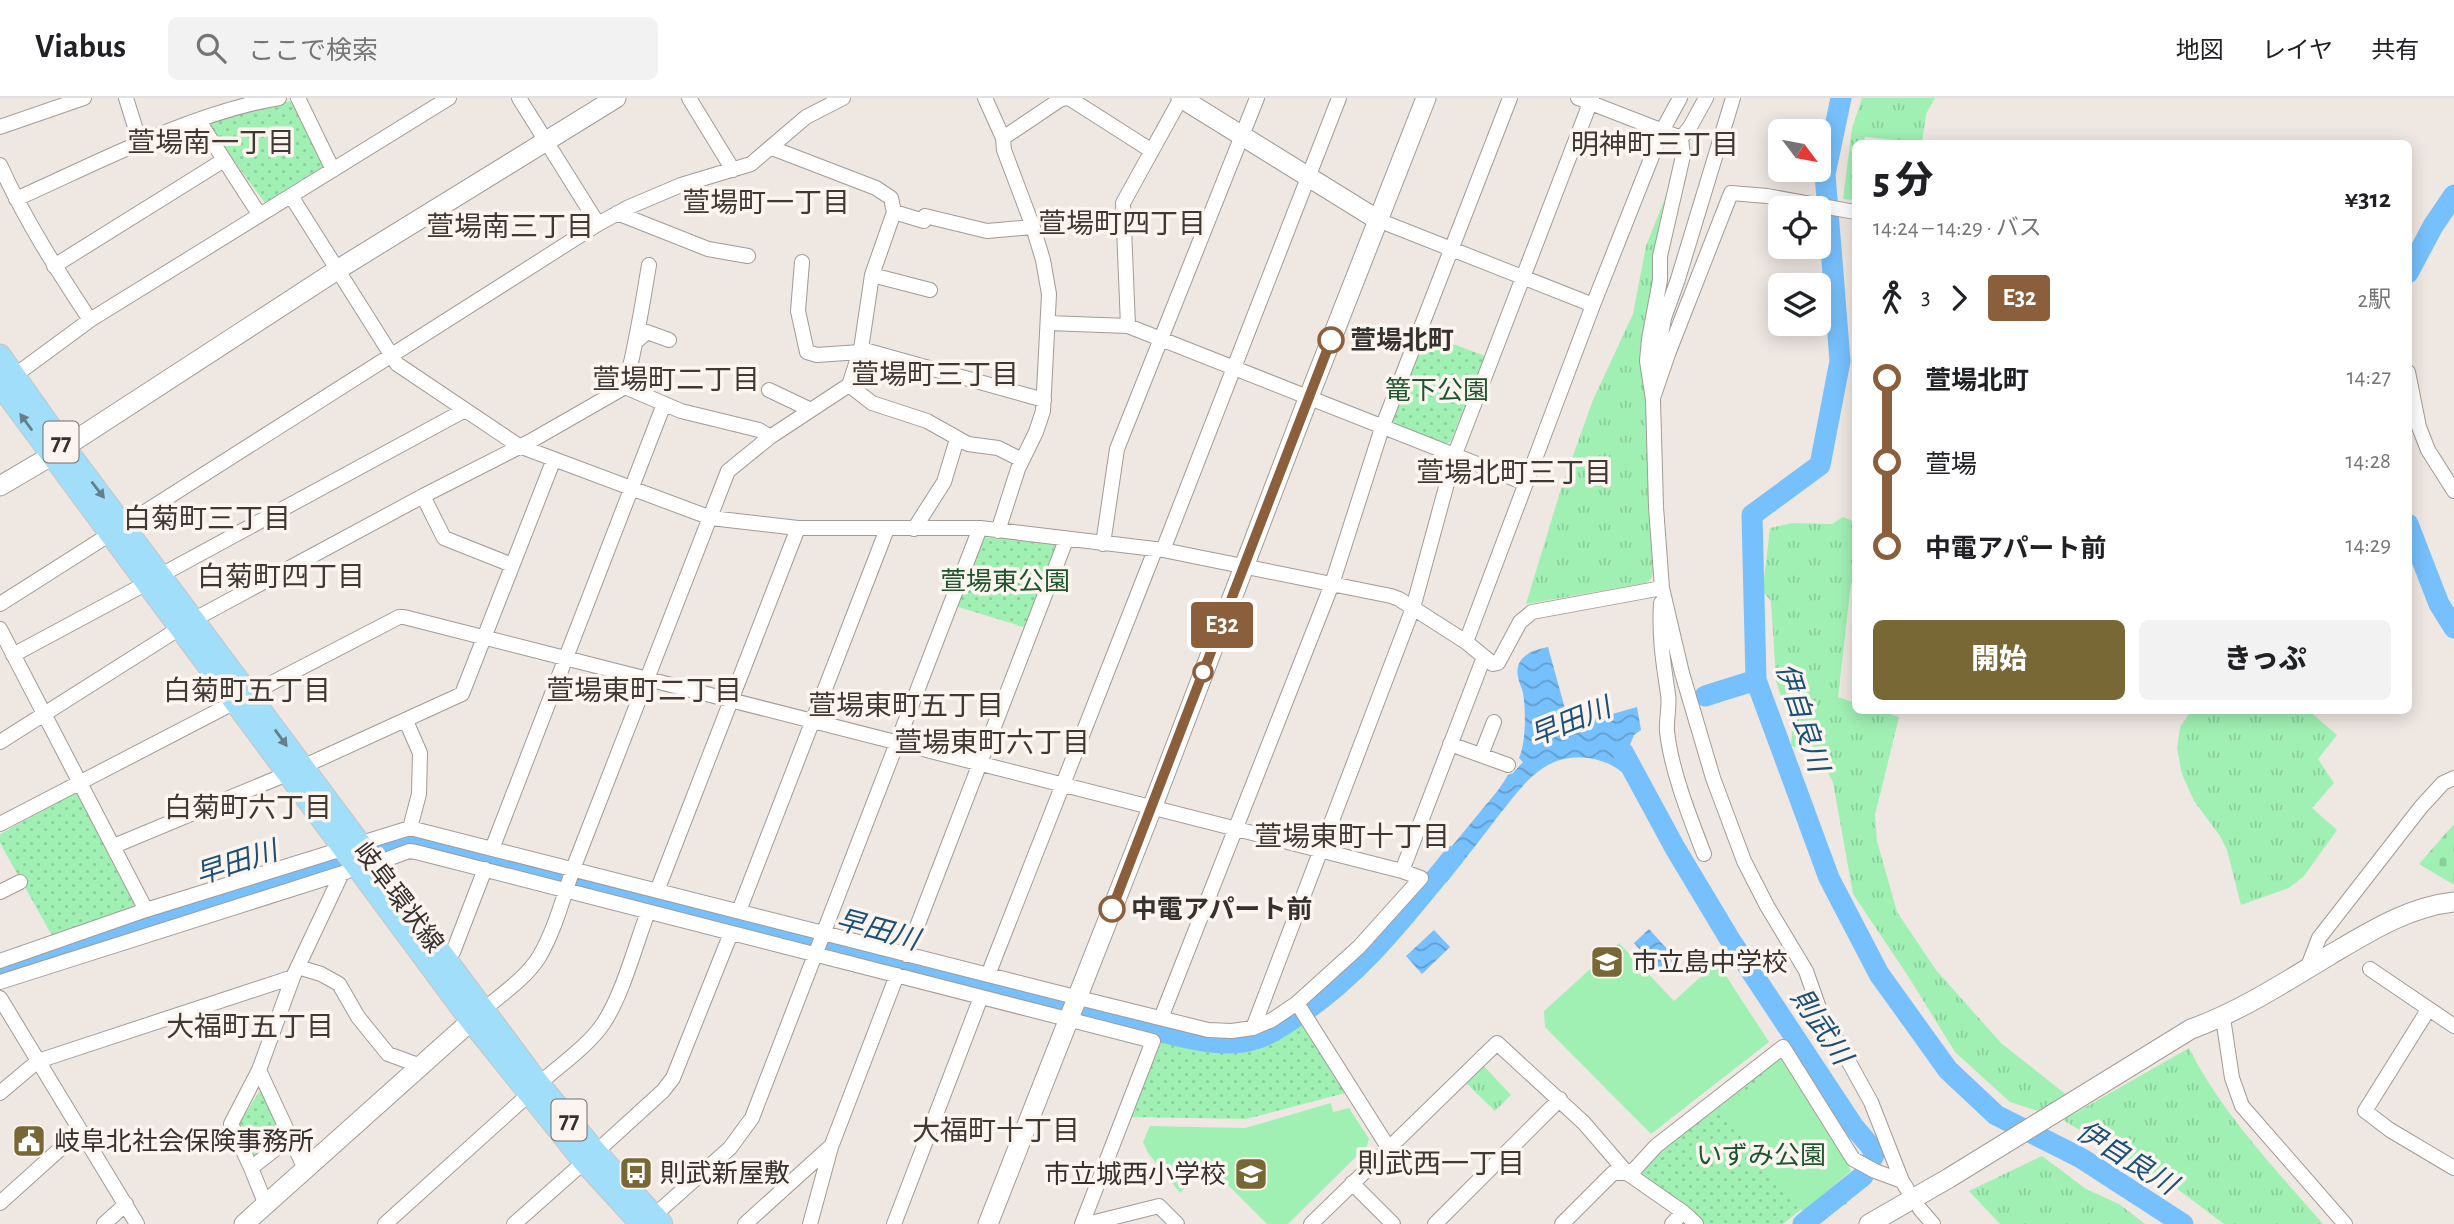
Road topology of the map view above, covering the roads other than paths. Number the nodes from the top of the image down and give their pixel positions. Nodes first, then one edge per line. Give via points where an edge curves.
1 (84, 98) edge
2 (126, 98) edge
3 (279, 98) edge
4 (298, 98) edge
5 (449, 98) edge
6 (519, 98) edge
7 (616, 98) edge
8 (689, 98) edge
9 (843, 98) edge
10 (985, 98) edge
11 (1181, 98) edge
12 (1257, 98) edge
13 (1339, 98) edge
14 (1426, 98) edge
15 (1510, 98) edge
16 (1680, 98) edge
17 (1706, 98) edge
18 (1733, 98) edge
19 (1587, 100) edge
20 (199, 121) junction
21 (0, 127) edge
22 (1662, 131) junction
23 (1242, 136) junction
24 (1003, 138) junction
25 (1681, 138) junction
26 (547, 141) junction
27 (140, 143) junction
28 (772, 148) junction
29 (1152, 151) junction
30 (224, 160) junction
31 (0, 165) edge
32 (333, 170) junction
33 (733, 170) junction
34 (1308, 177) junction
35 (291, 196) junction
36 (16, 199) junction
37 (1852, 211) edge
38 (894, 212) junction
39 (617, 213) junction
40 (259, 214) junction
41 (1378, 220) junction
42 (598, 224) junction
43 (1034, 228) junction
44 (1452, 248) junction
45 (748, 256) dead end
46 (802, 262) dead end
47 (649, 265) dead end
48 (54, 266) junction
49 (337, 270) junction
50 (872, 275) junction
51 (1523, 276) junction
52 (930, 290) dead end
53 (1593, 304) junction
54 (90, 320) junction
55 (1048, 323) junction
56 (1128, 326) junction
57 (638, 340) junction
58 (669, 340) dead end
59 (1162, 340) junction
60 (861, 351) junction
61 (0, 355) edge
62 (391, 356) junction
63 (1234, 368) junction
64 (1649, 380) junction
65 (849, 385) junction
66 (4, 386) edge
67 (625, 387) junction
68 (769, 390) dead end
69 (2412, 392) edge
70 (1308, 399) junction
71 (1044, 400) junction
72 (1653, 400) junction
73 (664, 404) junction
74 (465, 410) junction
75 (811, 410) junction
76 (1382, 428) junction
77 (770, 437) junction
78 (957, 439) junction
79 (519, 446) junction
80 (57, 451) junction
81 (1455, 454) junction
82 (554, 459) junction
83 (1021, 460) junction
84 (1525, 483) junction
85 (0, 486) edge
86 (631, 488) junction
87 (2454, 491) edge
88 (423, 496) junction
89 (711, 518) junction
90 (798, 528) junction
91 (980, 528) junction
92 (887, 529) junction
93 (914, 529) junction
94 (118, 530) junction
95 (998, 531) junction
96 (1066, 540) junction
97 (1103, 544) junction
98 (1159, 550) junction
99 (512, 565) junction
100 (1244, 567) junction
101 (154, 579) junction
102 (1332, 584) junction
103 (1662, 588) junction
104 (0, 604) edge
105 (1413, 608) junction
106 (187, 624) junction
107 (0, 629) edge
108 (484, 637) junction
109 (1466, 642) junction
110 (13, 654) junction
111 (1484, 657) junction
112 (567, 658) junction
113 (648, 679) junction
114 (242, 698) junction
115 (732, 700) junction
116 (45, 714) junction
117 (406, 721) junction
118 (813, 721) junction
119 (1494, 722) dead end
120 (0, 742) edge
121 (898, 743) junction
122 (1450, 744) junction
123 (1481, 755) junction
124 (980, 764) junction
125 (1507, 765) dead end
126 (295, 770) junction
127 (2454, 778) edge
128 (81, 782) junction
129 (1063, 785) junction
130 (1152, 808) junction
131 (0, 824) edge
132 (410, 828) junction
133 (1236, 829) junction
134 (114, 846) junction
135 (492, 849) junction
136 (1320, 850) junction
137 (1704, 854) dead end
138 (356, 858) junction
139 (485, 869) junction
140 (1402, 871) junction
141 (570, 880) junction
142 (20, 882) dead end
143 (657, 891) junction
144 (0, 892) edge
145 (2454, 902) edge
146 (146, 910) junction
147 (739, 911) junction
148 (648, 912) junction
149 (731, 933) junction
150 (822, 935) junction
151 (815, 953) junction
152 (906, 955) junction
153 (445, 959) junction
154 (0, 961) edge
155 (2307, 969) junction
156 (2370, 969) dead end
157 (296, 972) junction
158 (897, 975) junction
159 (988, 975) junction
160 (0, 982) edge
161 (981, 997) junction
162 (0, 998) edge
163 (1072, 1008) junction
164 (1301, 1009) junction
165 (2428, 1010) junction
166 (477, 1015) junction
167 (1161, 1018) junction
168 (2223, 1018) junction
169 (2454, 1026) edge
170 (1253, 1028) junction
171 (38, 1061) junction
172 (421, 1066) junction
173 (260, 1070) junction
174 (534, 1089) junction
175 (0, 1093) edge
176 (1560, 1099) junction
177 (80, 1131) junction
178 (291, 1138) junction
179 (831, 1147) junction
180 (1388, 1147) junction
181 (590, 1157) junction
182 (251, 1168) junction
183 (2454, 1168) edge
184 (305, 1169) junction
185 (1627, 1173) junction
186 (1352, 1182) junction
187 (0, 1203) edge
188 (125, 1204) junction
189 (265, 1205) junction
190 (1683, 1212) junction
191 (651, 1222) edge
192 (104, 1224) edge
193 (137, 1224) edge
194 (244, 1224) edge
195 (385, 1224) edge
196 (514, 1224) edge
197 (745, 1224) edge
198 (810, 1224) edge
199 (894, 1224) edge
200 (988, 1224) edge
201 (1085, 1224) edge
202 (1177, 1224) edge
203 (1311, 1224) edge
204 (1393, 1224) edge
205 (1435, 1224) edge
206 (1562, 1224) edge
207 (1672, 1224) edge
208 (1696, 1224) edge
209 (1869, 1224) edge
210 (2345, 1224) edge

1 - 21 street
2 - 27 street
3 - 20 street
4 - 32 street
5 - 32 street
6 - 26 street
7 - 26 street
8 - 33 street
9 - 28 street via 806,117
10 - 24 street
11 - 23 street
11 - 29 street
12 - 23 street
13 - 34 street
14 - 41 street
15 - 44 street
16 - 22 street
17 - 25 street
18 - 64 street
19 - 22 street
19 - 51 street
20 - 27 street
20 - 30 street
22 - 25 street
22 - 53 street
23 - 34 street
23 - 59 street
24 - 29 street via 1069,98
24 - 43 street
25 - 64 street via 1684,156 1648,339
26 - 42 street
26 - 49 street
27 - 36 street
28 - 33 street via 751,164
28 - 38 street via 876,188 891,198
29 - 56 street via 1123,203
30 - 40 street
30 - 48 street
31 - 36 street
32 - 35 street
33 - 39 street via 681,185
34 - 41 street
34 - 63 street
35 - 40 street
35 - 49 street
36 - 48 street
37 - 72 street via 1731,192
38 - 43 street via 987,231
38 - 50 street
39 - 42 street
39 - 45 street via 708,249
40 - 54 street
41 - 44 street
41 - 70 street
42 - 62 street
43 - 55 street via 1049,294
44 - 51 street
44 - 76 street
46 - 60 street via 798,311 807,352
47 - 57 street
48 - 54 street
49 - 62 street
49 - 80 street
50 - 52 street
50 - 60 street
51 - 53 street
51 - 81 street
53 - 84 street
54 - 66 street
55 - 56 street
55 - 71 street
56 - 59 street
57 - 58 street via 647,332
57 - 67 street
59 - 63 street
59 - 97 street via 1117,449
60 - 65 street
60 - 71 street
61 - 66 main road, 岐阜環状線 / 77
62 - 74 street
62 - 94 street
63 - 70 street
63 - 98 street
64 - 72 street
65 - 75 street
65 - 78 street via 872,403 927,421
66 - 80 main road, 岐阜環状線 / 77
67 - 73 street
67 - 79 street
68 - 75 street
69 - 87 street via 2428,450
70 - 76 street
70 - 100 street
71 - 83 street via 1036,432
72 - 103 street
73 - 77 street via 760,430
73 - 86 street
74 - 79 street
74 - 101 street
75 - 77 street
76 - 81 street
76 - 102 street
77 - 89 street via 729,471
78 - 83 street via 998,448
78 - 93 street via 944,482
79 - 82 street
79 - 88 street
80 - 85 street
80 - 94 main road, 岐阜環状線 / 77
81 - 84 street
81 - 105 street
82 - 86 street
82 - 99 street
83 - 95 street
84 - 109 street
86 - 89 street
86 - 112 street
88 - 99 street via 444,538
88 - 106 street
89 - 90 street
89 - 113 street
90 - 92 street
90 - 115 street
91 - 93 street
91 - 95 street
91 - 121 street
92 - 93 street
92 - 118 street
94 - 101 main road, 岐阜環状線 / 77
94 - 104 street
95 - 96 street
96 - 97 street
96 - 124 street
97 - 98 street
98 - 100 street
98 - 129 street
99 - 108 street
100 - 102 street
100 - 130 street
101 - 106 main road, 岐阜環状線 / 77
101 - 110 street
102 - 105 street via 1391,596
102 - 133 street
103 - 111 street via 1532,612 1520,622 1498,663
103 - 137 street via 1667,733 1686,809
103 - 185 street via 1713,778 1744,861 1806,971 1819,1008 1871,1102 1904,1185 1853,1159 1783,1047
105 - 109 street
105 - 136 street
106 - 114 main road, 岐阜環状線 / 77
106 - 116 street
107 - 110 street
108 - 112 street
108 - 114 street via 399,617
108 - 117 street via 462,694
109 - 111 street
110 - 116 street
111 - 122 street
112 - 113 street
112 - 135 street
113 - 115 street
113 - 141 street
114 - 126 main road, 岐阜環状線 / 77
114 - 128 street
115 - 118 street
115 - 143 street
116 - 120 street
116 - 128 street
117 - 126 street
117 - 132 street via 420,753 419,794
118 - 121 street
118 - 147 street
119 - 123 street
121 - 124 street
121 - 150 street
122 - 123 street
122 - 140 street
123 - 125 street
124 - 129 street
124 - 152 street
126 - 134 street
126 - 138 main road, 岐阜環状線 / 77
127 - 155 street via 2443,783 2421,807 2327,927
128 - 131 street
128 - 134 street
129 - 130 street
129 - 159 street
130 - 133 street
130 - 163 street
132 - 135 street
132 - 138 street
133 - 136 street
133 - 167 street
134 - 146 street
135 - 141 street
136 - 140 street
136 - 170 street
138 - 139 street via 416,852
138 - 146 street
138 - 153 main road, 岐阜環状線 / 77
138 - 157 street
138 - 160 street
138 - 166 main road, 岐阜環状線 / 77
139 - 141 street
139 - 153 street via 453,951
140 - 164 street via 1421,878
141 - 143 street
141 - 148 street
141 - 166 street via 539,957 524,976
142 - 144 street
143 - 147 street
145 - 155 street via 2403,915
146 - 154 street
147 - 150 street
148 - 149 street
148 - 174 street via 603,1024
149 - 151 street
149 - 181 street via 673,1078
150 - 151 street
150 - 152 street
151 - 158 street
151 - 191 street via 752,1118 730,1148
152 - 159 street
153 - 166 main road, 岐阜環状線 / 77
155 - 168 street
156 - 165 street
157 - 171 street
157 - 172 street via 321,974 339,984 388,1054
157 - 173 street
158 - 161 street
158 - 179 street
159 - 163 street
161 - 163 street
161 - 199 street
162 - 171 street
163 - 167 street
163 - 200 street
163 - 201 street via 1153,1041
164 - 170 street
164 - 180 street
165 - 169 street
165 - 183 street via 2365,1111
166 - 172 street
166 - 174 main road, 岐阜環状線 / 77
167 - 170 street via 1208,1030
168 - 209 street via 2191,1029
168 - 210 street via 2232,1078 2242,1106
171 - 175 street
171 - 177 street
172 - 184 street
173 - 178 street
173 - 182 street via 230,1124
174 - 181 main road, 岐阜環状線 / 77
174 - 195 street
176 - 180 street via 1497,1043
176 - 185 street
176 - 205 street
177 - 187 street
177 - 188 street
178 - 182 street
178 - 184 street
179 - 197 street
179 - 198 street
180 - 186 street
181 - 191 main road, 岐阜環状線 / 77
181 - 196 street
182 - 189 street
184 - 189 street
185 - 190 street
185 - 206 street via 1613,1173
186 - 203 street
186 - 204 street
188 - 192 street
188 - 193 street
189 - 194 street
190 - 207 street
190 - 208 street
201 - 202 street via 1159,1206

